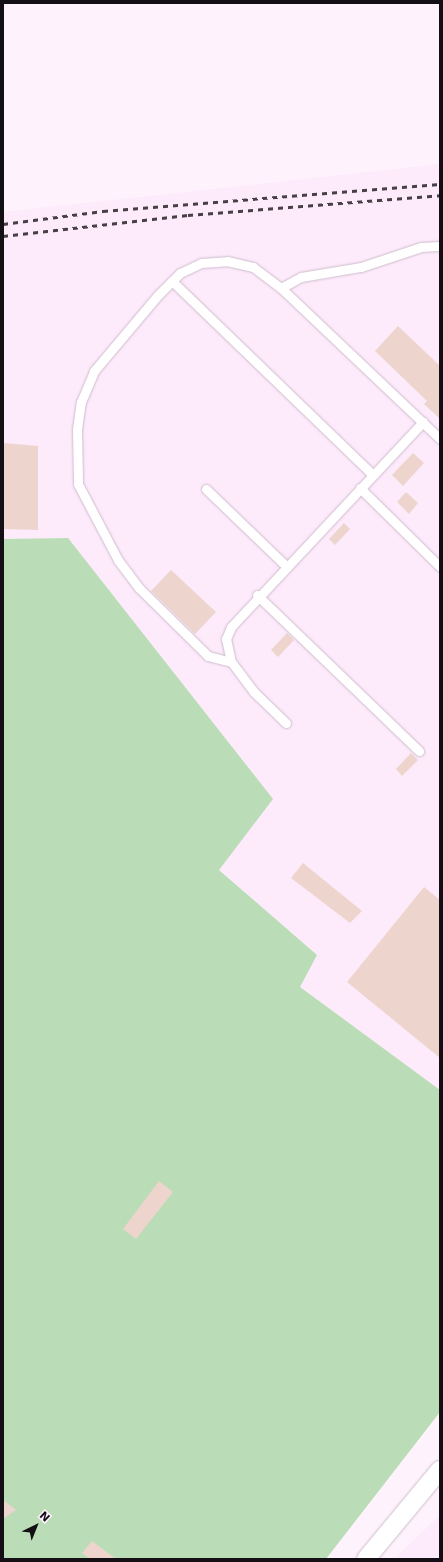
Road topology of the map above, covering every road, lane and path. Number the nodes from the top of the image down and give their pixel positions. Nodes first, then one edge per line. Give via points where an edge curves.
1 (440, 246) edge
2 (172, 281) junction
3 (281, 288) junction
4 (423, 422) junction
5 (440, 439) edge
6 (373, 475) junction
7 (360, 488) junction
8 (206, 489) dead end
9 (286, 566) junction
10 (440, 567) edge
11 (257, 595) junction
12 (231, 662) junction
13 (286, 722) dead end
14 (419, 751) dead end
15 (440, 1470) edge
16 (366, 1559) edge

1 - 3 lane via 421,247 361,267 301,278
2 - 3 lane via 201,263 227,260 253,267
2 - 6 lane
2 - 12 lane via 94,371 81,402 77,429 78,484 118,560 139,588 208,656
3 - 4 lane
4 - 5 lane
4 - 6 lane
6 - 7 lane
7 - 9 lane
7 - 10 lane
8 - 9 lane
9 - 11 lane
11 - 12 lane via 231,627 226,640
11 - 14 lane
12 - 13 lane via 254,692
15 - 16 street

